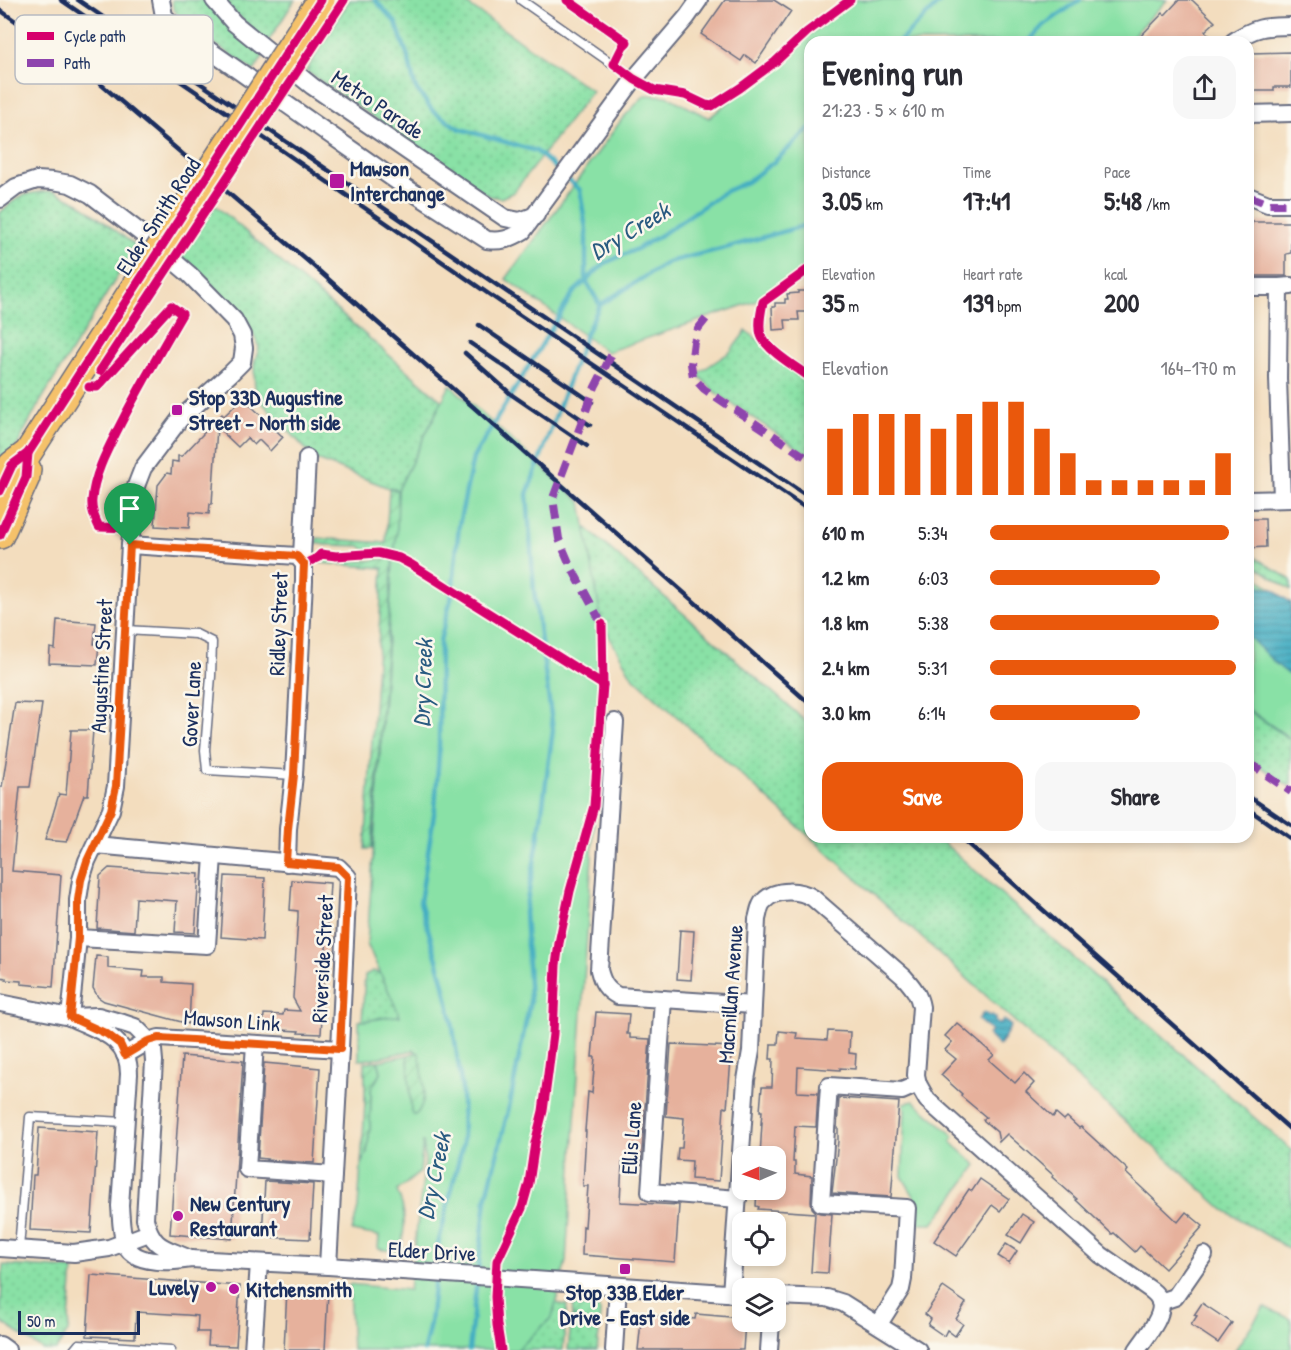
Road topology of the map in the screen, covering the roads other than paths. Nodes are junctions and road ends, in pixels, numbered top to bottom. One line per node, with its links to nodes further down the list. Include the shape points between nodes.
1 (161, 0): 7 (street)
2 (214, 0): 18 (street, Metro Parade, via 234,23 312,86 505,218 520,221)
3 (321, 0): 21 (main road, Elder Smith Road, bridge)
4 (521, 0): 12 (lane)
5 (685, 0): 10 (street)
6 (699, 0): 10 (street)
7 (164, 15)
8 (1291, 26): 9 (street, via 1263,27)
9 (1243, 36)
10 (661, 47): 12 (street)
11 (213, 53): 18 (street, via 487,240 510,239)
12 (634, 79): 18 (street)
13 (1291, 113): 14 (street)
14 (1254, 114)
15 (1254, 198): 17 (street, via 1268,204)
16 (0, 199): 27 (street, Augustine Street, via 16,187 37,180 70,184 90,194 189,274 234,320 242,335 242,362 180,419 143,468 136,486)
17 (1291, 204)
18 (536, 215)
19 (1254, 287): 20 (street)
20 (1285, 287): 24 (street, via 1278,378)
21 (28, 453): 23 (main road, Elder Smith Road, via 12,465); 26 (main road, Elder Smith Road, via 26,477)
22 (307, 458): 28 (street)
23 (0, 491)
24 (1287, 499): 25 (street)
25 (1254, 500)
26 (0, 535)
27 (130, 545): 28 (street, Ridley Street, via 297,556); 29 (street, Augustine Street)
28 (304, 564): 31 (street, Ridley Street)
29 (125, 630): 31 (lane, Gover Lane, via 196,634 212,642 207,770); 32 (street, Augustine Street, via 116,786 111,810)
30 (615, 722): 36 (street, via 599,970 613,994)
31 (294, 775): 34 (street, Ridley Street)
32 (95, 845): 33 (street, Riverside Street); 35 (street, Augustine Street, via 81,880)
33 (213, 856): 34 (street, Riverside Street); 35 (street, via 207,945)
34 (286, 862): 42 (street, Riverside Street, via 338,867 348,877)
35 (78, 938): 39 (street, Augustine Street)
36 (663, 999): 38 (street); 48 (street, Ellis Lane, via 650,1192)
37 (0, 1003): 39 (street)
38 (753, 1005): 44 (street, Macmillan Avenue, via 760,908 774,894 807,894 904,977 920,998); 46 (street, Macmillan Avenue)
39 (70, 1017): 40 (street, via 98,1016 123,1023); 43 (street, via 107,1034 120,1044)
40 (148, 1041): 41 (street, Mawson Link, via 159,1038); 43 (street, Mawson Link); 50 (street, via 154,1060 145,1219)
41 (255, 1044): 42 (street, Mawson Link); 47 (street, via 247,1169)
42 (340, 1049): 47 (street, Riverside Street)
43 (125, 1055): 45 (street, via 129,1069)
44 (918, 1084): 62 (street, via 927,1100 1101,1255 1157,1295); 63 (street, via 902,1091 830,1086 821,1203 907,1208 901,1289)
45 (126, 1122): 51 (street, via 120,1206); 53 (lane, via 30,1117)
46 (742, 1146)
47 (333, 1175): 57 (street, Riverside Street)
48 (732, 1199)
49 (738, 1200): 58 (street, Macmillan Avenue)
50 (149, 1233): 51 (street); 55 (street, Elder Drive, via 160,1246)
51 (125, 1242): 53 (street, via 74,1253); 55 (street, Elder Drive, via 142,1258 171,1262)
52 (0, 1248): 53 (street)
53 (19, 1248)
54 (1204, 1255): 62 (street, via 1175,1298)
55 (191, 1259): 56 (street, Elder Drive)
56 (259, 1263): 57 (street, Elder Drive); 69 (street)
57 (328, 1266): 59 (street, Elder Drive)
58 (737, 1278)
59 (618, 1287): 60 (street, Elder Drive); 70 (street)
60 (732, 1294)
61 (786, 1296): 63 (street, via 827,1298)
62 (1160, 1302): 73 (street, via 1159,1316)
63 (879, 1324): 72 (street)
64 (770, 1332): 71 (street)
65 (0, 1345): 66 (street)
66 (7, 1350)
67 (74, 1350): 68 (lane, via 79,1344)
68 (171, 1350)
69 (253, 1350)
70 (614, 1350)
71 (769, 1350)
72 (918, 1350)
73 (1137, 1350)

